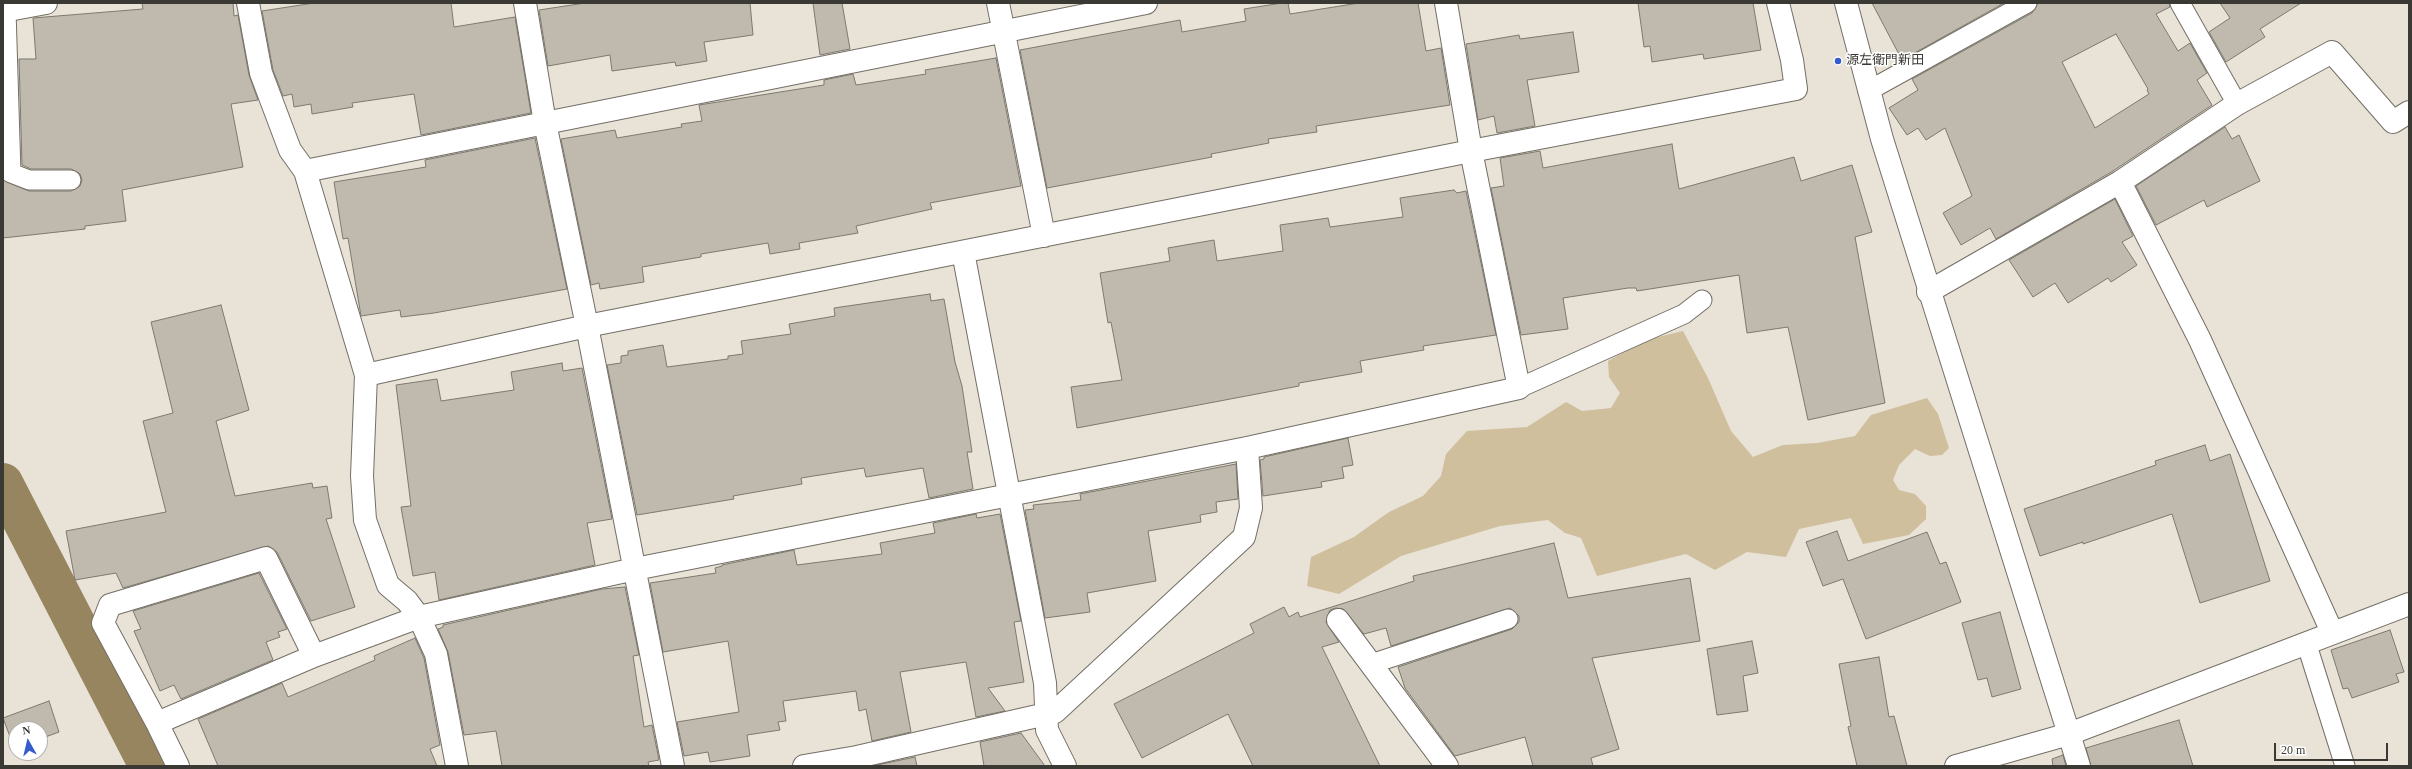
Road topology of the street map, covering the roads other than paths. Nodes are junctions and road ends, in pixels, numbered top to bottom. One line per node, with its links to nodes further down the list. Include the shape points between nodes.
1 (46, 3): 11 (street)
2 (248, 3): 18 (street, via 261,73 290,150)
3 (525, 3): 16 (street)
4 (998, 3): 12 (street)
5 (1146, 3): 12 (street)
6 (1446, 3): 17 (street)
7 (1778, 3): 17 (street, via 1792,60 1796,89)
8 (1846, 3): 13 (street)
9 (2027, 3): 13 (lane)
10 (2180, 3): 14 (lane)
11 (5, 10): 19 (lane, via 11,173 29,180)
12 (1004, 33): 16 (street); 21 (street)
13 (1868, 92): 23 (street)
14 (2237, 104): 15 (street, via 2332,52 2393,122); 20 (street)
15 (2409, 112)
16 (545, 123): 18 (street); 25 (street)
17 (1471, 151): 21 (street); 27 (street)
18 (305, 171): 26 (street)
19 (71, 180)
20 (2120, 182): 23 (street); 35 (street, via 2200,340)
21 (1044, 236): 22 (street)
22 (963, 252): 25 (street); 29 (street)
23 (1928, 292): 41 (street)
24 (1702, 300): 27 (lane, via 1684,314)
25 (587, 326): 26 (street); 30 (street)
26 (366, 375): 32 (street, via 362,476 365,520 388,585 407,601)
27 (1518, 388): 28 (street)
28 (1247, 448): 29 (street); 39 (street, via 1252,508 1244,537 1055,712)
29 (1009, 494): 30 (street); 39 (street, via 1045,683)
30 (635, 569): 32 (street); 45 (street)
31 (2409, 604): 35 (street)
32 (419, 617): 37 (street); 44 (street, via 436,654)
33 (1508, 619): 38 (lane)
34 (1338, 620): 38 (street)
35 (2332, 632): 36 (street)
36 (2306, 642): 41 (street); 51 (lane)
37 (314, 656): 40 (street); 40 (street, via 266,558 110,605 103,623)
38 (1371, 664): 48 (street)
39 (1046, 714): 42 (street); 47 (street, via 1047,730)
40 (157, 723): 43 (street)
41 (2069, 734): 49 (street); 50 (street)
42 (858, 762): 46 (street)
43 (178, 766)
44 (457, 766)
45 (673, 766)
46 (804, 766)
47 (1065, 766)
48 (1447, 766)
49 (1956, 766)
50 (2079, 766)
51 (2345, 766)

